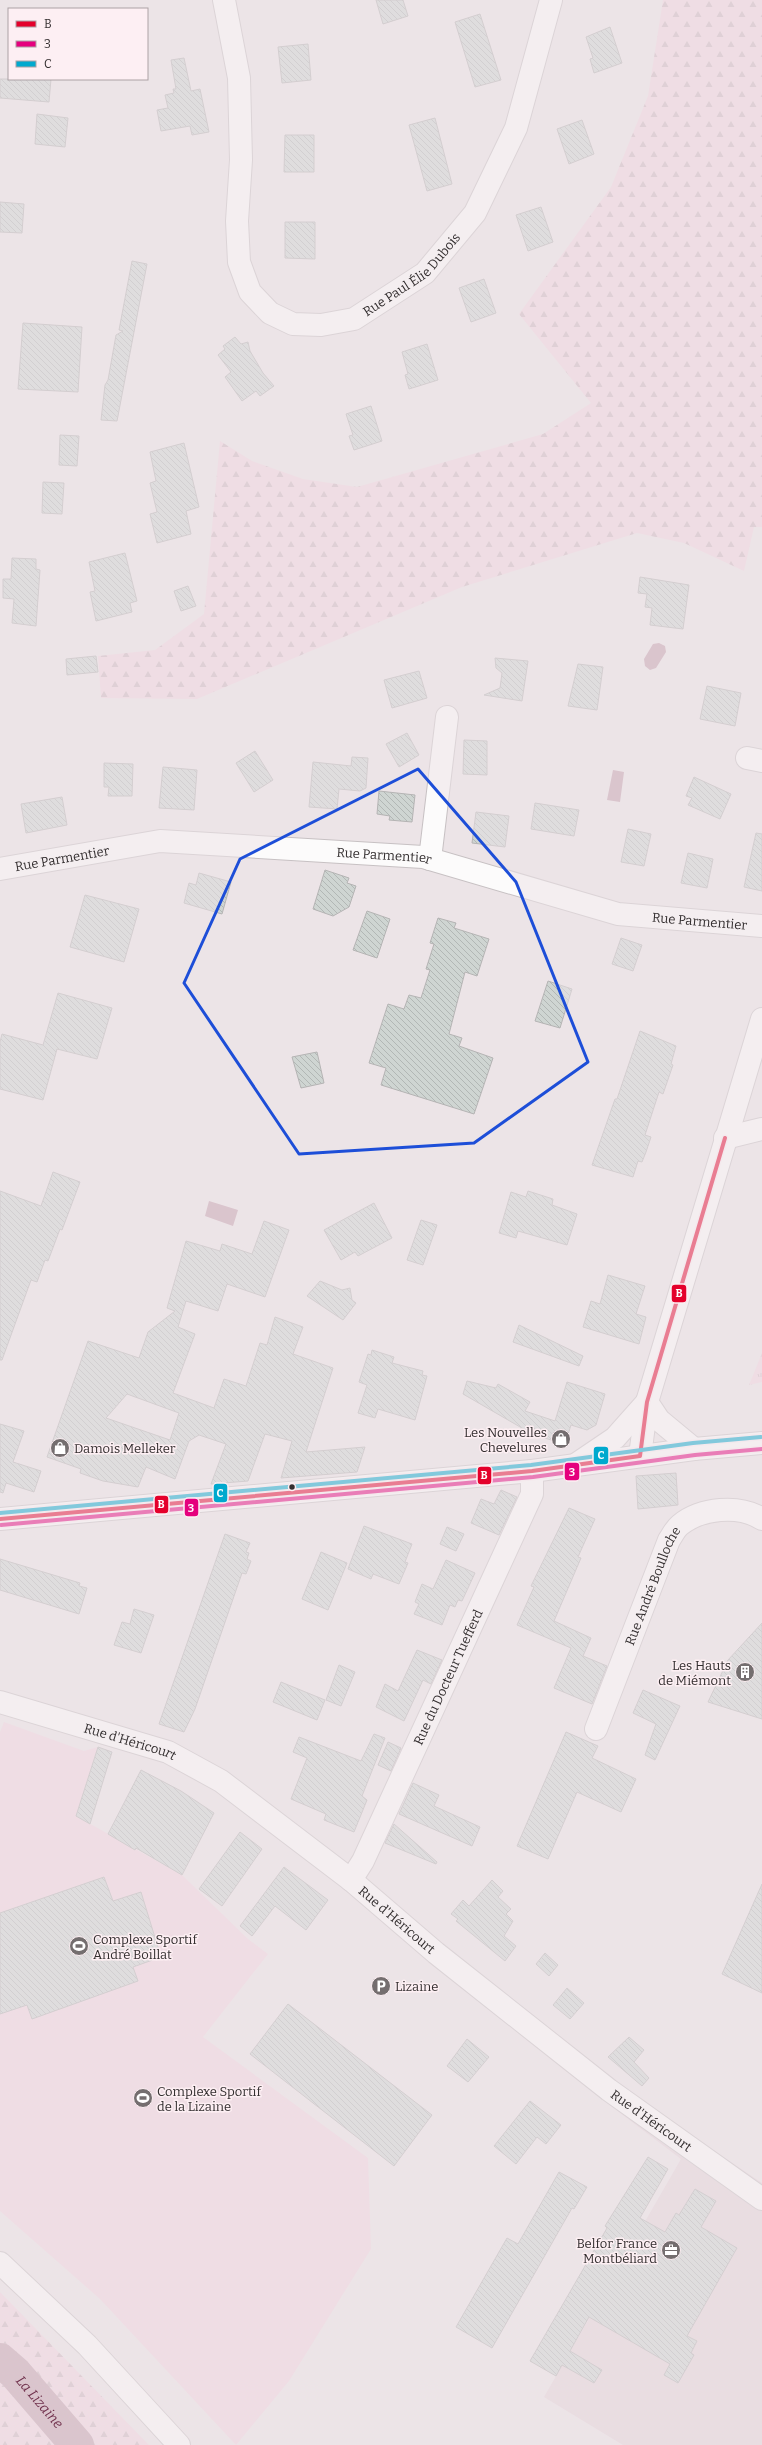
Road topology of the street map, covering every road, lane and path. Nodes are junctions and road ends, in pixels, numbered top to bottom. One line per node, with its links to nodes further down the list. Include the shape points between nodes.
1 (224, 0): 2 (street, Rue Paul Élie Dubois, via 239,78 239,262 250,292 270,312 293,324 321,325 354,319 425,273 475,213 516,128)
2 (546, 1)
3 (447, 717): 4 (street)
4 (430, 859): 5 (street, Rue Parmentier, via 160,841); 6 (street, Rue Parmentier, via 618,914)
5 (0, 870)
6 (762, 926)
7 (762, 1019): 9 (street)
8 (762, 1129): 9 (street)
9 (725, 1138): 10 (street)
10 (647, 1402): 12 (street, via 659,1420); 13 (street); 14 (street, via 615,1438)
11 (762, 1443): 12 (street)
12 (694, 1449): 13 (street)
13 (640, 1456): 14 (street)
14 (572, 1466): 15 (street)
15 (532, 1471): 16 (street); 20 (street, Rue du Docteur Tuefferd, via 532,1494 367,1854)
16 (0, 1519)
17 (762, 1519): 19 (street, Rue André Boulloche, via 753,1513 733,1509 701,1513 679,1526 669,1540)
18 (0, 1702): 20 (street, Rue d'Héricourt, via 168,1752 221,1781)
19 (596, 1729)
20 (351, 1880): 21 (street, Rue d'Héricourt, via 446,1962 598,2081)
21 (762, 2199)
22 (0, 2263): 23 (street, via 87,2345)
23 (179, 2445)

